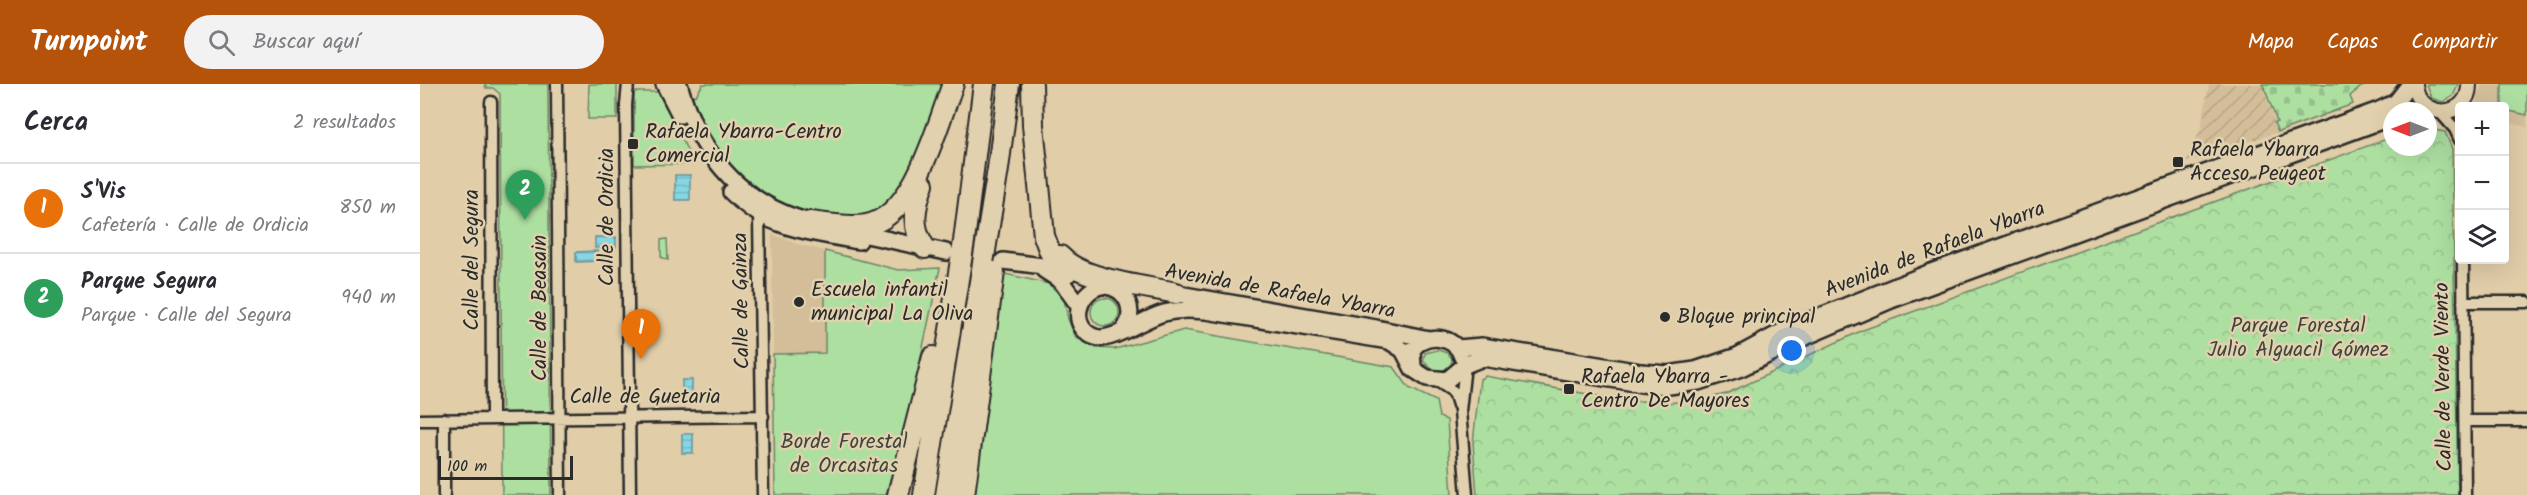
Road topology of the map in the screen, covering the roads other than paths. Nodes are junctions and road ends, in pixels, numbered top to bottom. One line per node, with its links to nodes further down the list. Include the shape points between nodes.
1 (557, 84): 43 (street, Calle de Beasain)
2 (628, 84): 44 (street, Calle de Ordicia)
3 (664, 84): 20 (main road, via 704,161 735,196)
4 (679, 84): 21 (main road, via 699,133 722,170 767,207)
5 (954, 84): 21 (highway, via 914,184 896,208 885,218 867,225); 23 (highway, via 915,207 915,224)
6 (984, 84): 22 (highway)
7 (1009, 84): 18 (highway)
8 (1032, 84): 19 (highway)
9 (2410, 84): 37 (main road, Avenida de Rafaela Ybarra, via 2396,102 2379,110 1931,272 1784,331 1737,356 1695,370 1641,372 1482,346)
10 (2414, 84): 13 (street)
11 (2468, 92): 14 (street, via 2455,108)
12 (491, 102): 45 (street, Calle del Segura)
13 (2421, 102)
14 (2437, 110)
15 (2437, 115): 17 (street)
16 (2383, 120): 39 (main road, Avenida de Rafaela Ybarra, via 1891,300 1741,368 1698,382 1641,384 1483,358)
17 (2455, 129)
18 (998, 169): 56 (highway); 57 (highway, via 1000,221)
19 (1040, 204): 28 (highway, via 1047,245); 31 (highway, via 1058,253 1071,266 1085,273)
20 (759, 215): 23 (main road, via 810,232); 42 (street, Calle de Gainza)
21 (810, 222): 23 (main road)
22 (964, 241): 54 (highway); 55 (highway)
23 (925, 248): 24 (main road)
24 (946, 252)
25 (1003, 261): 27 (main road, Avenida de Rafaela Ybarra)
26 (2463, 264): 32 (street, Calle de Verde Viento)
27 (1032, 265): 28 (main road, Avenida de Rafaela Ybarra); 34 (main road, Avenida de Rafaela Ybarra, via 1061,281)
28 (1067, 272): 29 (main road, Avenida de Rafaela Ybarra)
29 (1101, 286): 30 (main road, Avenida de Rafaela Ybarra); 34 (main road, via 1087,292)
30 (1122, 293): 31 (main road, Avenida de Rafaela Ybarra); 35 (main road, via 1131,313)
31 (1176, 293): 36 (main road, Avenida de Rafaela Ybarra)
32 (2463, 302): 33 (street); 48 (street, Calle de Verde Viento)
33 (2527, 302)
34 (1079, 306): 35 (main road, Avenida de Rafaela Ybarra, via 1079,321 1089,334 1103,339)
35 (1124, 330): 38 (main road, Avenida de Rafaela Ybarra, via 1166,312 1206,311 1389,341 1403,350)
36 (1429, 339): 37 (main road, Avenida de Rafaela Ybarra, via 1445,339); 38 (main road, Avenida de Rafaela Ybarra, via 1419,342 1412,351)
37 (1458, 348): 39 (main road)
38 (1413, 369): 40 (main road, Avenida de Rafaela Ybarra)
39 (1461, 370): 40 (main road, Avenida de Rafaela Ybarra, via 1448,380); 41 (street)
40 (1434, 380): 41 (street, via 1454,392)
41 (1460, 411): 58 (street)
42 (763, 416): 44 (street, Calle de Guetaria); 53 (street, Calle de Gainza)
43 (560, 417): 44 (street, Calle de Guetaria); 45 (street, Calle de Guetaria); 51 (street, Calle de Beasain)
44 (629, 417): 52 (street, Calle de Ordicia)
45 (492, 418): 46 (street, Calle de Guetaria)
46 (444, 419): 47 (street, Calle de Guetaria); 50 (street)
47 (420, 420)
48 (2465, 421): 49 (street); 59 (street, Calle de Verde Viento)
49 (2527, 421)
50 (444, 495)
51 (560, 495)
52 (630, 495)
53 (763, 495)
54 (898, 495)
55 (924, 495)
56 (946, 495)
57 (963, 495)
58 (1467, 495)
59 (2465, 495)

